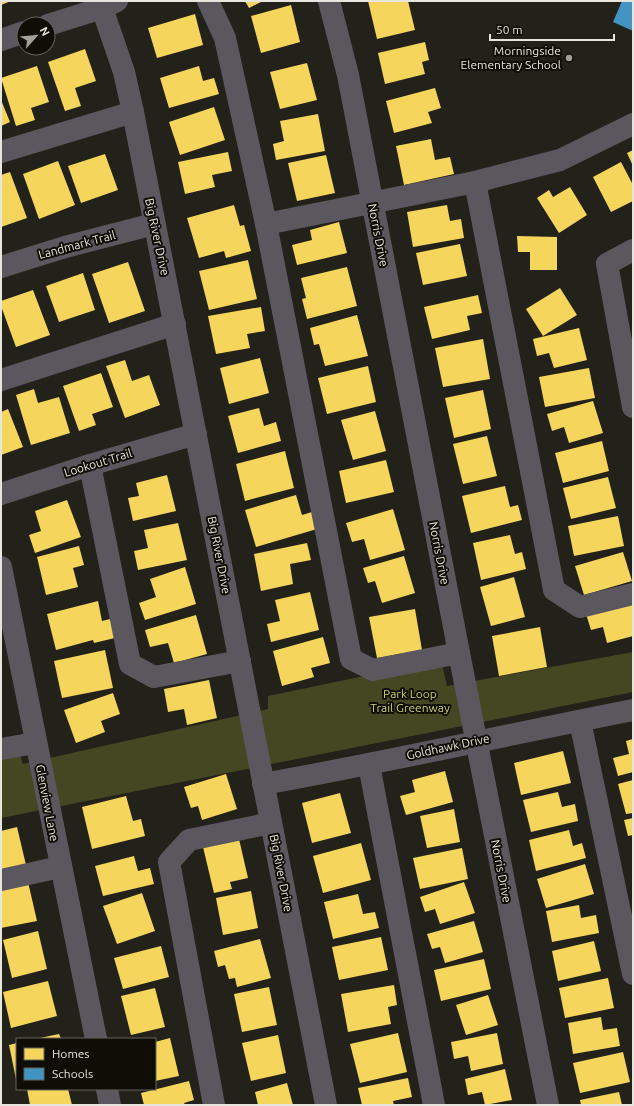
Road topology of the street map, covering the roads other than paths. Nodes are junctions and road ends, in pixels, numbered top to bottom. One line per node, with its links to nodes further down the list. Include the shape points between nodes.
1 (208, 1): 13 (street, via 225,38)
2 (329, 1): 11 (street, Norris Drive, via 348,75)
3 (110, 4): 4 (street); 7 (street, Big River Drive)
4 (56, 22)
5 (16, 35): 6 (street)
6 (1, 40)
7 (133, 112): 9 (street); 12 (street, Big River Drive)
8 (633, 124): 10 (street, via 560,160)
9 (1, 152)
10 (476, 182): 11 (street); 23 (street, via 554,590 580,606)
11 (372, 201): 13 (street); 24 (street, Norris Drive)
12 (154, 224): 15 (street, Landmark Trail); 16 (street, Big River Drive)
13 (266, 224): 24 (street, via 351,659 373,670)
14 (633, 250): 18 (street, via 607,264)
15 (1, 267)
16 (175, 324): 17 (street); 19 (street, Big River Drive)
17 (1, 380)
18 (633, 407)
19 (196, 434): 20 (street, Lookout Trail); 25 (street, Big River Drive)
20 (90, 465): 21 (street, Lookout Trail); 25 (street, via 130,664 154,677)
21 (1, 494)
22 (1, 567): 29 (street, Glenview Lane)
23 (633, 594)
24 (459, 653): 28 (street, Norris Drive)
25 (240, 661): 32 (street, Big River Drive)
26 (633, 710): 27 (street, Goldhawk Drive)
27 (580, 720): 28 (street, Goldhawk Drive); 36 (street)
28 (476, 741): 31 (street, Goldhawk Drive); 43 (street, Norris Drive)
29 (35, 743): 30 (street); 34 (street, Glenview Lane)
30 (1, 749)
31 (369, 765): 32 (street, Goldhawk Drive); 42 (street)
32 (263, 784): 33 (street, Big River Drive)
33 (271, 823): 40 (street, via 188,840 169,862); 41 (street, Big River Drive)
34 (60, 867): 35 (street); 37 (street, Glenview Lane)
35 (1, 880)
36 (633, 974)
37 (96, 1038)
38 (107, 1090): 39 (street)
39 (110, 1105)
40 (214, 1105)
41 (326, 1105)
42 (434, 1105)
43 (548, 1105)

